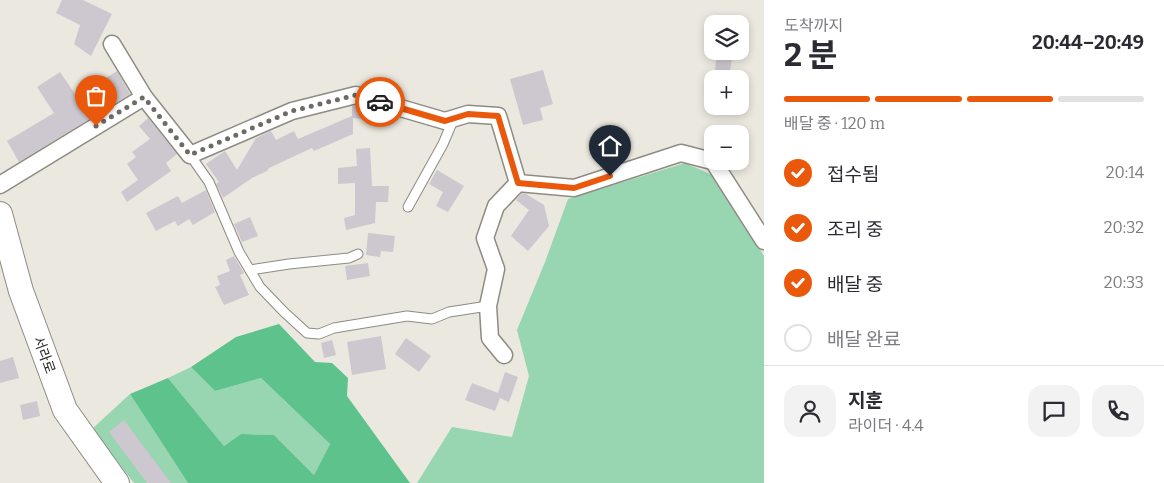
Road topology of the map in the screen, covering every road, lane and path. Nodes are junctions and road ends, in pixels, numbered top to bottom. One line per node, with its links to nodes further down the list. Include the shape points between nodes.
1 (112, 44): 2 (street)
2 (144, 97): 4 (street); 8 (street)
3 (455, 118): 4 (street, via 445,121 356,95 292,111); 7 (street, via 468,114 498,116); 9 (lane)
4 (190, 155): 13 (lane, via 209,182)
5 (704, 159): 7 (street, via 681,153 574,188)
6 (719, 170): 11 (street)
7 (518, 183): 14 (street, via 496,206 485,238 496,269)
8 (0, 185)
9 (408, 207)
10 (0, 214): 16 (street, 서라로, via 20,291 65,410)
11 (764, 241)
12 (358, 254): 13 (lane, via 349,258)
13 (250, 270): 14 (lane, via 260,287 307,333 319,334 334,328 407,316 432,319 449,312)
14 (488, 306): 15 (street, via 490,338)
15 (504, 355)
16 (117, 483)

